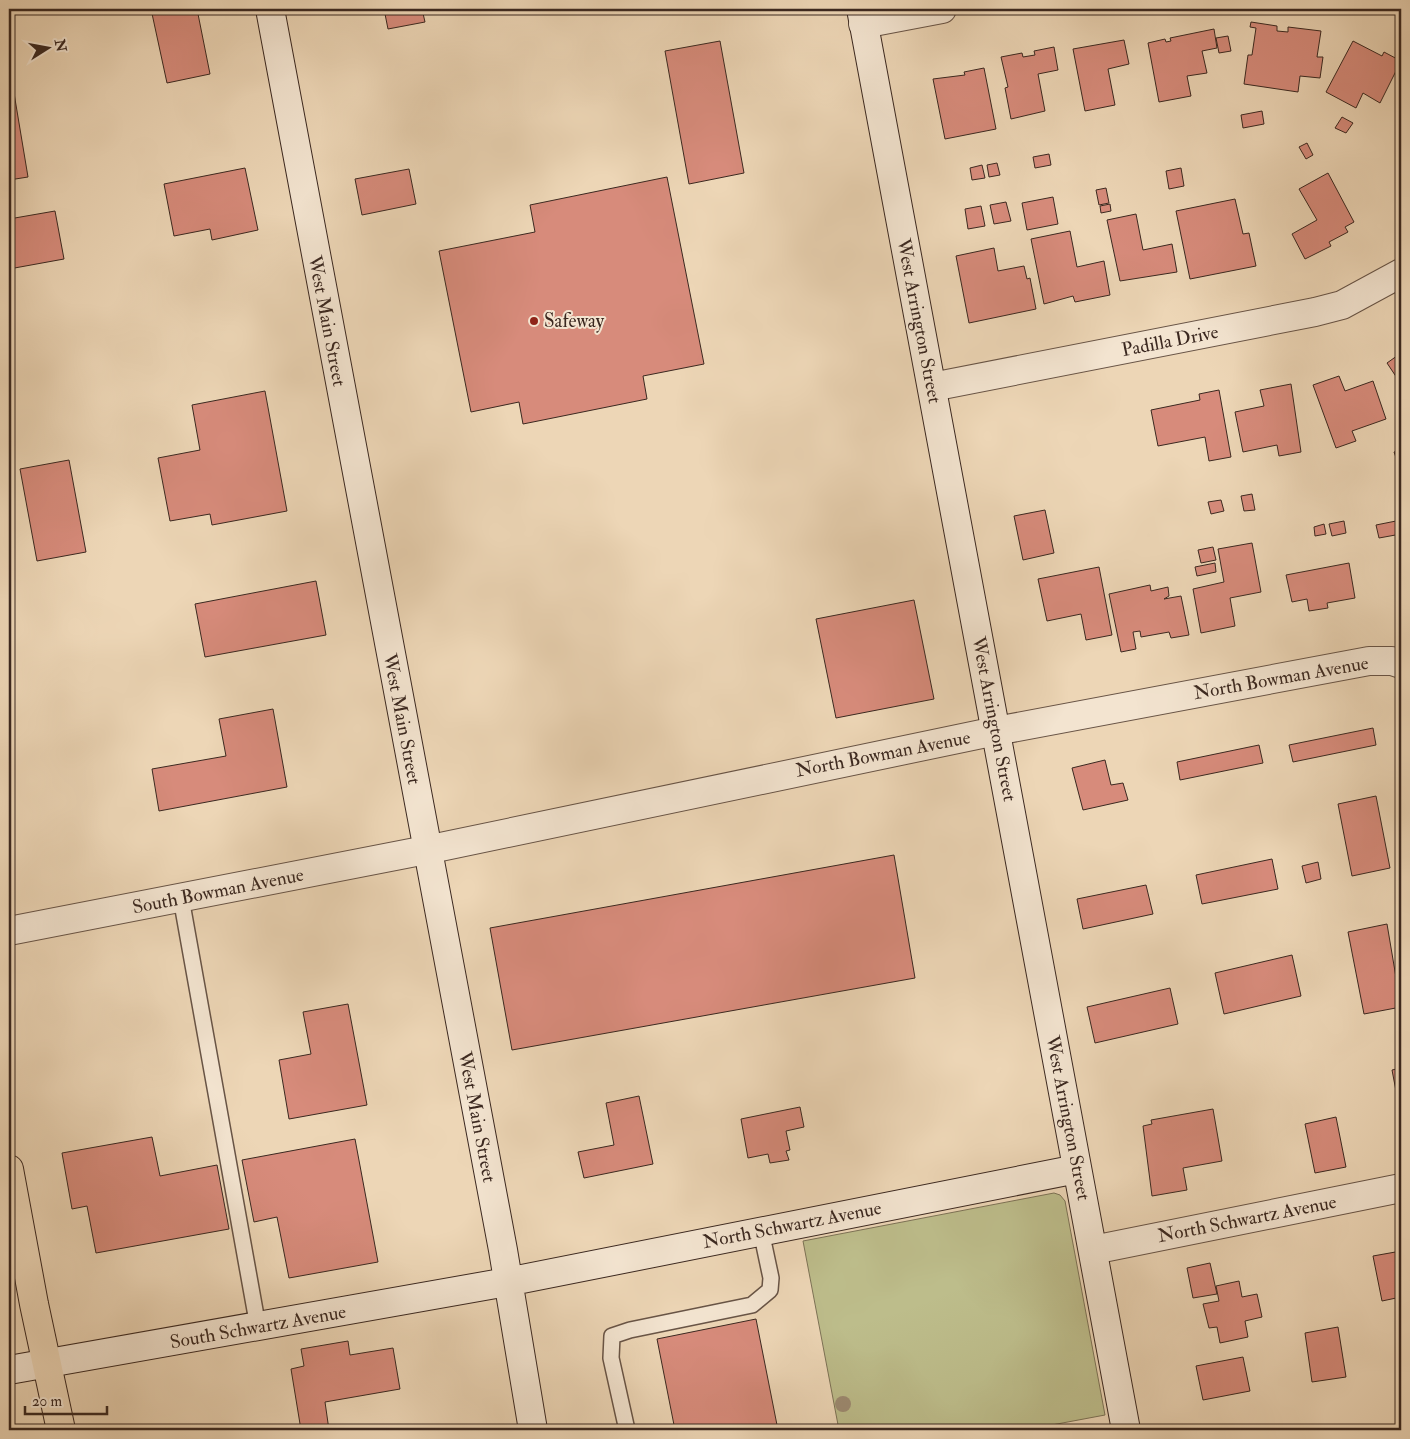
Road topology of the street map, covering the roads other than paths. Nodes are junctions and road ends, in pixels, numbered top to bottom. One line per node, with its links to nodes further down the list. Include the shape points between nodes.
1 (270, 9): 8 (street, West Main Street)
2 (942, 9): 3 (street)
3 (862, 16): 5 (street, West Arrington Street)
4 (1401, 273): 5 (street, Padilla Drive, via 1342,305 1315,312)
5 (932, 387): 7 (street, West Arrington Street)
6 (1401, 664): 7 (street, North Bowman Avenue, via 1369,661)
7 (996, 731): 8 (street, North Bowman Avenue); 12 (street, West Arrington Street)
8 (426, 850): 9 (street, South Bowman Avenue); 16 (street, West Main Street, via 503,1250)
9 (181, 898): 10 (street, South Bowman Avenue); 17 (lane)
10 (9, 931)
11 (9, 1169): 18 (main road)
12 (1077, 1169): 14 (street, North Schwartz Avenue); 15 (street, West Arrington Street)
13 (1401, 1188): 15 (street, North Schwartz Avenue)
14 (761, 1231): 16 (street, North Schwartz Avenue); 22 (lane, via 771,1278 770,1290 761,1299 752,1305 612,1336 611,1358)
15 (1093, 1250): 23 (street, West Arrington Street)
16 (506, 1282): 17 (street, South Schwartz Avenue); 21 (street, West Main Street)
17 (258, 1327): 18 (street, South Schwartz Avenue)
18 (47, 1365): 19 (street, South Schwartz Avenue); 20 (main road)
19 (9, 1370)
20 (61, 1430)
21 (533, 1430)
22 (627, 1430)
23 (1126, 1430)

